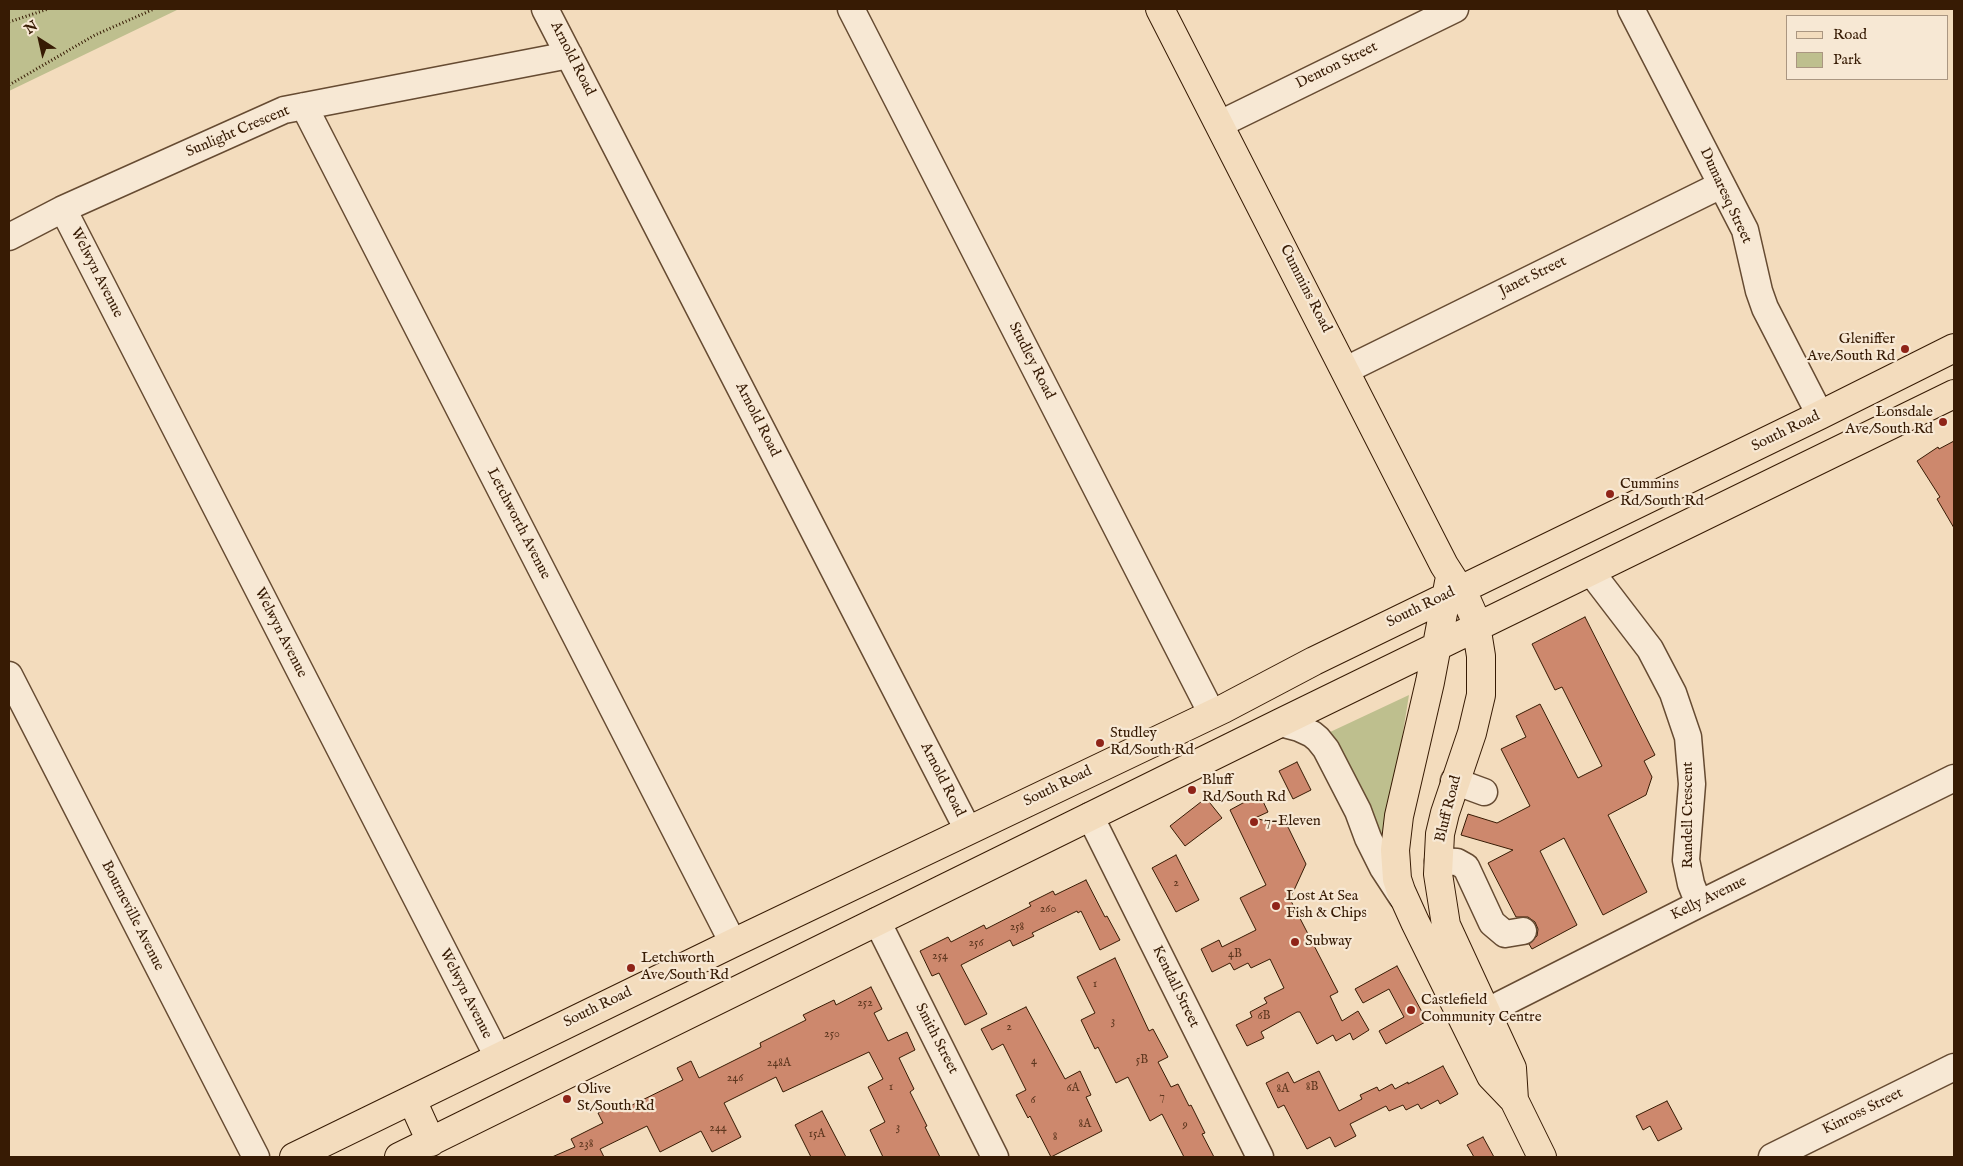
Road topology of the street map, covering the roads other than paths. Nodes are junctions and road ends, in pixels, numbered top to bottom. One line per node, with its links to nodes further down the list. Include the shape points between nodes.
1 (545, 9): 6 (street, Arnold Road)
2 (851, 9): 23 (street, Studley Road)
3 (1160, 9): 8 (main road, Cummins Road)
4 (1455, 9): 8 (street, Denton Street)
5 (1631, 9): 9 (street, Dumaresq Street)
6 (569, 55): 7 (street, Sunlight Crescent); 30 (street, Arnold Road)
7 (304, 106): 10 (street, Sunlight Crescent, via 276,114); 36 (street, Letchworth Avenue)
8 (1220, 124): 13 (main road, Cummins Road)
9 (1721, 185): 13 (street, Janet Street); 15 (street, Dumaresq Street, via 1747,236 1765,308)
10 (63, 209): 11 (street, Sunlight Crescent); 38 (street, Welwyn Avenue)
11 (9, 237)
12 (1954, 348): 15 (main road, South Road)
13 (1346, 370): 17 (main road, Cummins Road)
14 (1954, 394): 16 (main road)
15 (1820, 415): 17 (main road, South Road)
16 (1591, 572): 18 (main road); 32 (street, Randell Crescent, via 1650,649 1673,693 1688,737 1692,784 1686,860)
17 (1452, 585): 18 (main road, Bluff Road, via 1471,609); 19 (main road, Bluff Road); 20 (main road, South Road)
18 (1477, 627): 19 (main road); 27 (main road, Bluff Road, via 1481,696 1472,733)
19 (1437, 647): 22 (main road); 33 (main road, Bluff Road, via 1396,839 1397,879)
20 (1308, 664): 22 (main road); 23 (main road, South Road)
21 (9, 675): 42 (street, Bourneville Avenue)
22 (1326, 701): 24 (main road)
23 (1212, 714): 26 (main road, South Road)
24 (1280, 723): 29 (main road); 33 (street, Bluff Road, via 1312,734 1326,750 1383,868)
25 (1954, 778): 32 (street, Kelly Avenue)
26 (1073, 780): 29 (main road); 30 (main road, South Road)
27 (1454, 781): 28 (street); 31 (main road, Bluff Road, via 1440,834)
28 (1484, 792)
29 (1090, 816): 34 (main road); 46 (street, Kendall Street)
30 (968, 830): 36 (main road, South Road)
31 (1438, 861): 35 (street, via 1457,862 1466,867 1492,923 1504,934); 37 (main road, Bluff Road, via 1446,925)
32 (1699, 904): 37 (street, Kelly Avenue)
33 (1408, 906): 37 (main road, Bluff Road)
34 (877, 921): 41 (main road); 45 (street, Smith Street)
35 (1523, 931)
36 (732, 943): 38 (main road, South Road)
37 (1476, 1017): 47 (main road, Bluff Road, via 1512,1068 1514,1100)
38 (498, 1057): 40 (main road, South Road)
39 (1954, 1067): 48 (street, Kinross Street)
40 (412, 1100): 41 (main road); 43 (main road, South Road)
41 (434, 1149): 44 (main road)
42 (256, 1157)
43 (294, 1157)
44 (399, 1157)
45 (995, 1157)
46 (1260, 1157)
47 (1542, 1157)
48 (1772, 1157)

